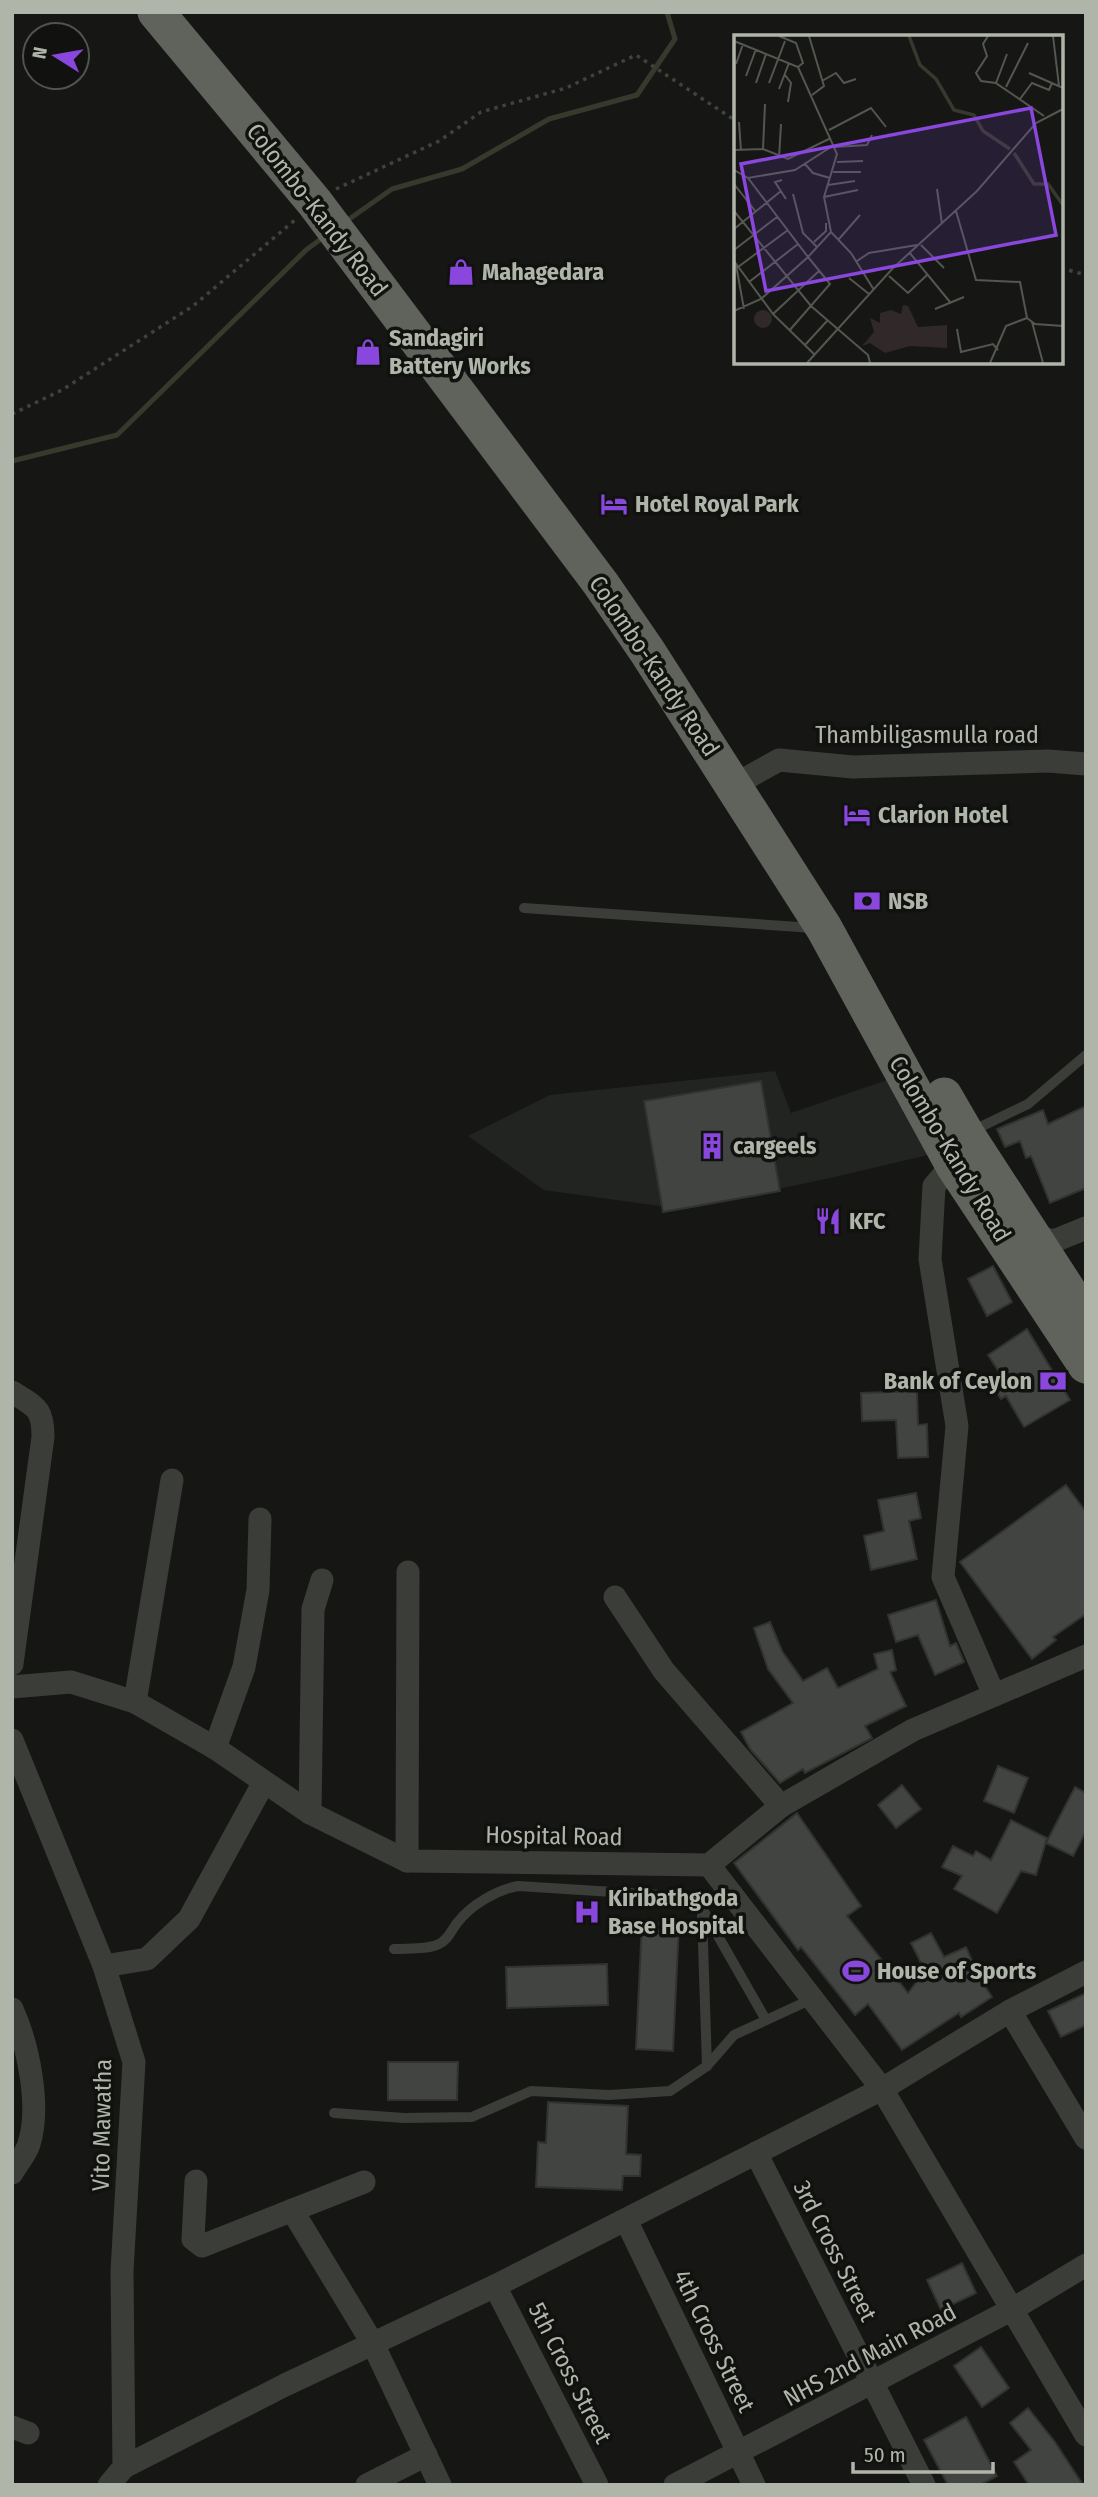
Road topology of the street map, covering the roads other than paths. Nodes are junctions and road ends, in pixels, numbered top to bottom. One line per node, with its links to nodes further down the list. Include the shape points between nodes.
1 (156, 12): 3 (highway, Colombo-Kandy Road)
2 (187, 12): 3 (highway, Colombo-Kandy Road)
3 (327, 200): 5 (highway, Colombo-Kandy Road)
4 (1086, 764): 5 (street, Thambiligasmulla road, via 853,766 788,759)
5 (744, 779): 7 (highway, Colombo-Kandy Road); 9 (highway, Colombo-Kandy Road, via 850,928)
6 (524, 908): 7 (lane)
7 (824, 928): 9 (highway, Colombo-Kandy Road)
8 (1086, 1055): 9 (lane, via 1028,1104)
9 (960, 1149): 11 (highway, Colombo-Kandy Road); 23 (street, via 934,1186 930,1259 957,1426 943,1577)
10 (1086, 1228): 11 (street, via 1054,1241)
11 (1018, 1239): 12 (highway, Colombo-Kandy Road); 13 (highway, Colombo-Kandy Road)
12 (1086, 1319)
13 (1086, 1365)
14 (12, 1392): 21 (street, via 43,1418 43,1437)
15 (172, 1480): 24 (street)
16 (260, 1519): 26 (street, via 258,1590 244,1667)
17 (408, 1572): 30 (street)
18 (322, 1580): 29 (street, via 313,1609)
19 (615, 1597): 28 (street, via 664,1671)
20 (1086, 1656): 23 (street)
21 (12, 1664)
22 (12, 1687): 24 (street, Hospital Road, via 71,1682)
23 (994, 1695): 28 (street, via 913,1730)
24 (135, 1702): 26 (street, Hospital Road)
25 (12, 1740): 34 (street, Vito Mawatha)
26 (215, 1748): 27 (street, Hospital Road)
27 (264, 1782): 29 (street, Hospital Road); 34 (street, via 189,1919 147,1959)
28 (781, 1806): 31 (street)
29 (310, 1813): 30 (street, Hospital Road)
30 (407, 1861): 31 (street, Hospital Road)
31 (709, 1865): 36 (street)
32 (702, 1908): 33 (lane, via 693,1897 681,1895 518,1886 503,1889 476,1906 438,1945); 39 (lane); 40 (lane)
33 (394, 1949)
34 (104, 1966): 58 (street, Vito Mawatha, via 134,2062 122,2271)
35 (1086, 1972): 38 (street)
36 (812, 1999): 39 (lane); 41 (street)
37 (12, 2009): 45 (street, via 22,2031 35,2100 29,2145)
38 (1010, 2011): 41 (street); 43 (street)
39 (765, 2020): 40 (lane, via 734,2035)
40 (706, 2066): 42 (lane, via 670,2091 609,2095 531,2091 472,2117)
41 (882, 2089): 44 (street); 52 (street)
42 (334, 2113)
43 (1086, 2138)
44 (756, 2153): 49 (street); 54 (street, 3rd Cross Street)
45 (12, 2173)
46 (196, 2181): 48 (street, via 193,2239 202,2246)
47 (364, 2182): 48 (street)
48 (292, 2210): 53 (street)
49 (626, 2220): 51 (street); 56 (street, 4th Cross Street)
50 (1086, 2265): 52 (street, NHS 2nd Main Road)
51 (495, 2286): 53 (street); 62 (street, 5th Cross Street)
52 (1013, 2309): 54 (street, NHS 2nd Main Road); 55 (street)
53 (373, 2344): 57 (street); 58 (street)
54 (873, 2383): 56 (street, NHS 2nd Main Road); 65 (street, 3rd Cross Street)
55 (1086, 2435)
56 (739, 2453): 63 (street, NHS 2nd Main Road); 64 (street, 4th Cross Street)
57 (426, 2455): 60 (street); 61 (street)
58 (124, 2467): 59 (street)
59 (109, 2485)
60 (368, 2485)
61 (440, 2485)
62 (597, 2485)
63 (675, 2485)
64 (754, 2485)
65 (924, 2485)

